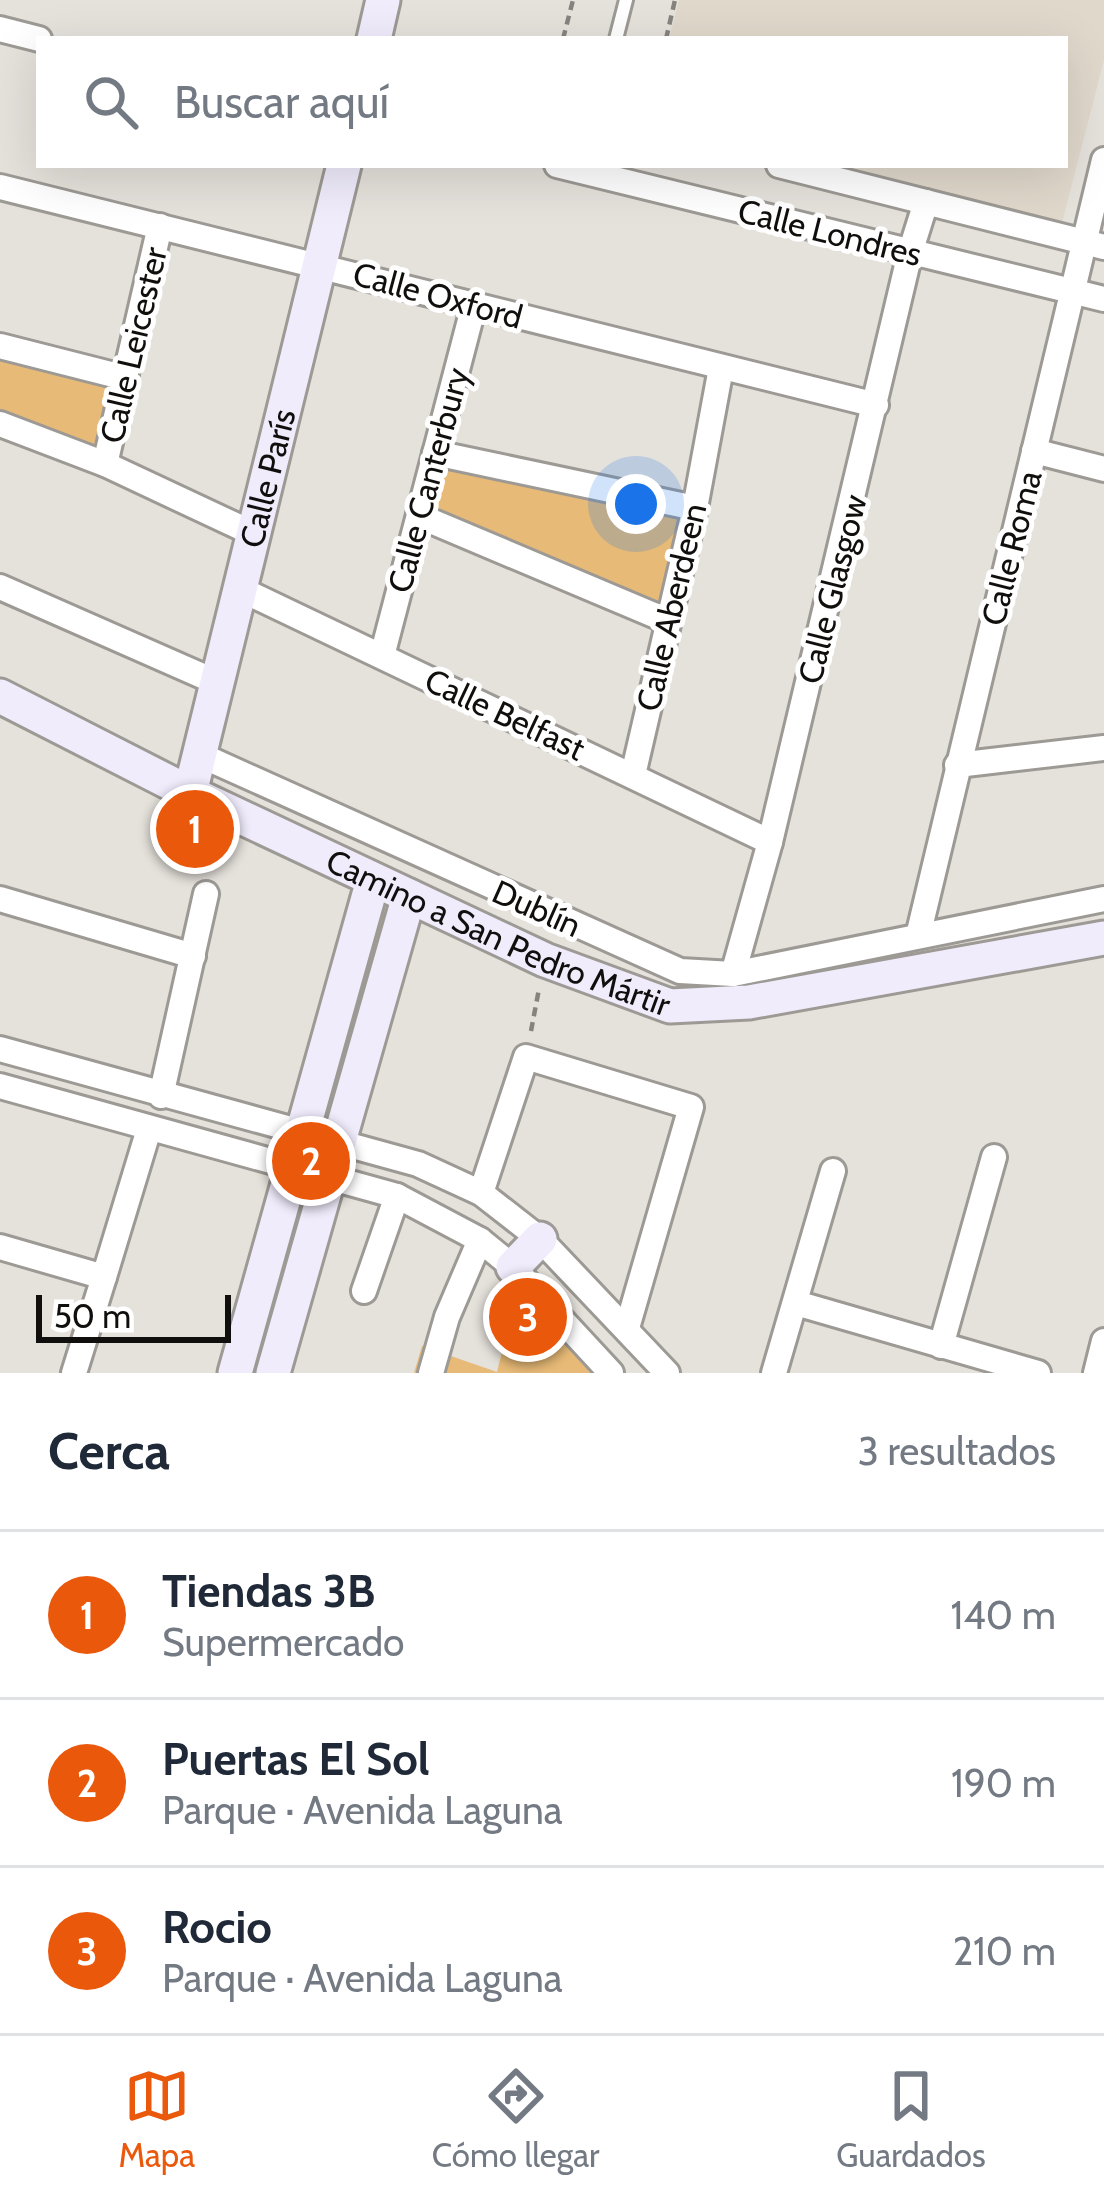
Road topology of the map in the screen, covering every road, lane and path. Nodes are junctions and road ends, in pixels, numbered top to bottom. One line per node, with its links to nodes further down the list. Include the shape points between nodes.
1 (383, 0): 6 (street)
2 (573, 0): 7 (path)
3 (626, 0): 8 (lane)
4 (675, 0): 9 (path)
5 (0, 29): 10 (street)
6 (375, 36)
7 (564, 36)
8 (617, 36)
9 (666, 36)
10 (36, 38)
11 (1104, 160): 18 (street, Calle Roma)
12 (343, 168): 20 (street, Calle París)
13 (791, 168): 16 (street, Calle Londres)
14 (588, 169): 19 (street, Calle Londres)
15 (0, 187): 17 (street, Calle Oxford)
16 (926, 202): 18 (street, Calle Londres); 19 (street, Calle Glasgow)
17 (160, 226): 20 (street, Calle Oxford); 26 (street, Calle Leicester)
18 (1094, 244): 21 (street, Calle Roma)
19 (910, 253): 21 (street, Calle Londres); 27 (street, Calle Glasgow)
20 (317, 264): 23 (street, Calle Oxford); 35 (street, Calle París)
21 (1072, 291): 22 (street, Calle Londres); 29 (street, Calle Roma)
22 (1104, 299)
23 (473, 305): 25 (street, Calle Oxford); 30 (street, Calle Canterbury)
24 (0, 346): 26 (street)
25 (721, 368): 27 (street, Calle Oxford); 33 (street, Calle Aberdeen)
26 (126, 378): 31 (street, Calle Leicester)
27 (876, 404): 47 (street, Calle Glasgow)
28 (0, 424): 31 (street)
29 (1034, 452): 32 (street); 44 (street, Calle Roma)
30 (435, 453): 33 (street); 34 (street, Calle Canterbury)
31 (105, 464): 35 (street)
32 (1104, 469)
33 (695, 508): 38 (street, Calle Aberdeen)
34 (419, 516): 38 (street); 39 (street, Calle Canterbury)
35 (253, 533): 37 (street, Calle París)
36 (0, 587): 40 (street)
37 (238, 588): 39 (street, Calle Belfast); 40 (street, Calle París)
38 (668, 621): 45 (street, Calle Aberdeen)
39 (382, 656): 45 (street, Calle Belfast)
40 (216, 682): 43 (street, Calle París)
41 (0, 696): 46 (street, Camino a San Pedro Mártir)
42 (1104, 748): 44 (street)
43 (198, 754): 46 (street, Calle París); 57 (street, Dublín, via 680,971)
44 (957, 764): 53 (street, Calle Roma)
45 (633, 775): 47 (street, Calle Belfast)
46 (190, 793): 48 (street, Camino a San Pedro Mártir)
47 (770, 842): 57 (street, Calle Glasgow)
48 (373, 880): 50 (street, Camino a San Pedro Mártir); 63 (street)
49 (206, 894): 55 (street)
50 (409, 896): 56 (street, Camino a San Pedro Mártir); 65 (street)
51 (0, 899): 55 (street)
52 (1104, 899): 53 (street, Dublín)
53 (919, 936): 57 (street, Dublín)
54 (1104, 938): 56 (street, Camino a San Pedro Mártir, via 749,1002 670,1006)
55 (193, 956): 61 (street)
56 (545, 960): 59 (path)
57 (733, 974)
58 (0, 1049): 61 (street)
59 (526, 1057): 67 (street); 76 (street, via 691,1107)
60 (0, 1086): 62 (street)
61 (161, 1096): 63 (street)
62 (149, 1129): 63 (street); 73 (street)
63 (298, 1149): 65 (street); 80 (street)
64 (994, 1156): 78 (street)
65 (334, 1159): 67 (street, via 418,1164); 68 (street); 81 (street)
66 (833, 1171): 75 (street)
67 (482, 1193): 69 (street)
68 (397, 1196): 70 (street); 74 (street)
69 (540, 1239): 72 (street); 76 (street)
70 (480, 1240): 72 (street); 82 (street)
71 (0, 1247): 73 (street)
72 (513, 1268): 83 (street)
73 (104, 1277): 79 (street)
74 (364, 1292)
75 (796, 1303): 78 (street); 85 (street)
76 (627, 1328): 84 (street)
77 (1104, 1341): 87 (street)
78 (941, 1346): 86 (street)
79 (74, 1373)
80 (235, 1373)
81 (273, 1373)
82 (431, 1373)
83 (611, 1373)
84 (667, 1373)
85 (774, 1373)
86 (1038, 1373)
87 (1096, 1373)

